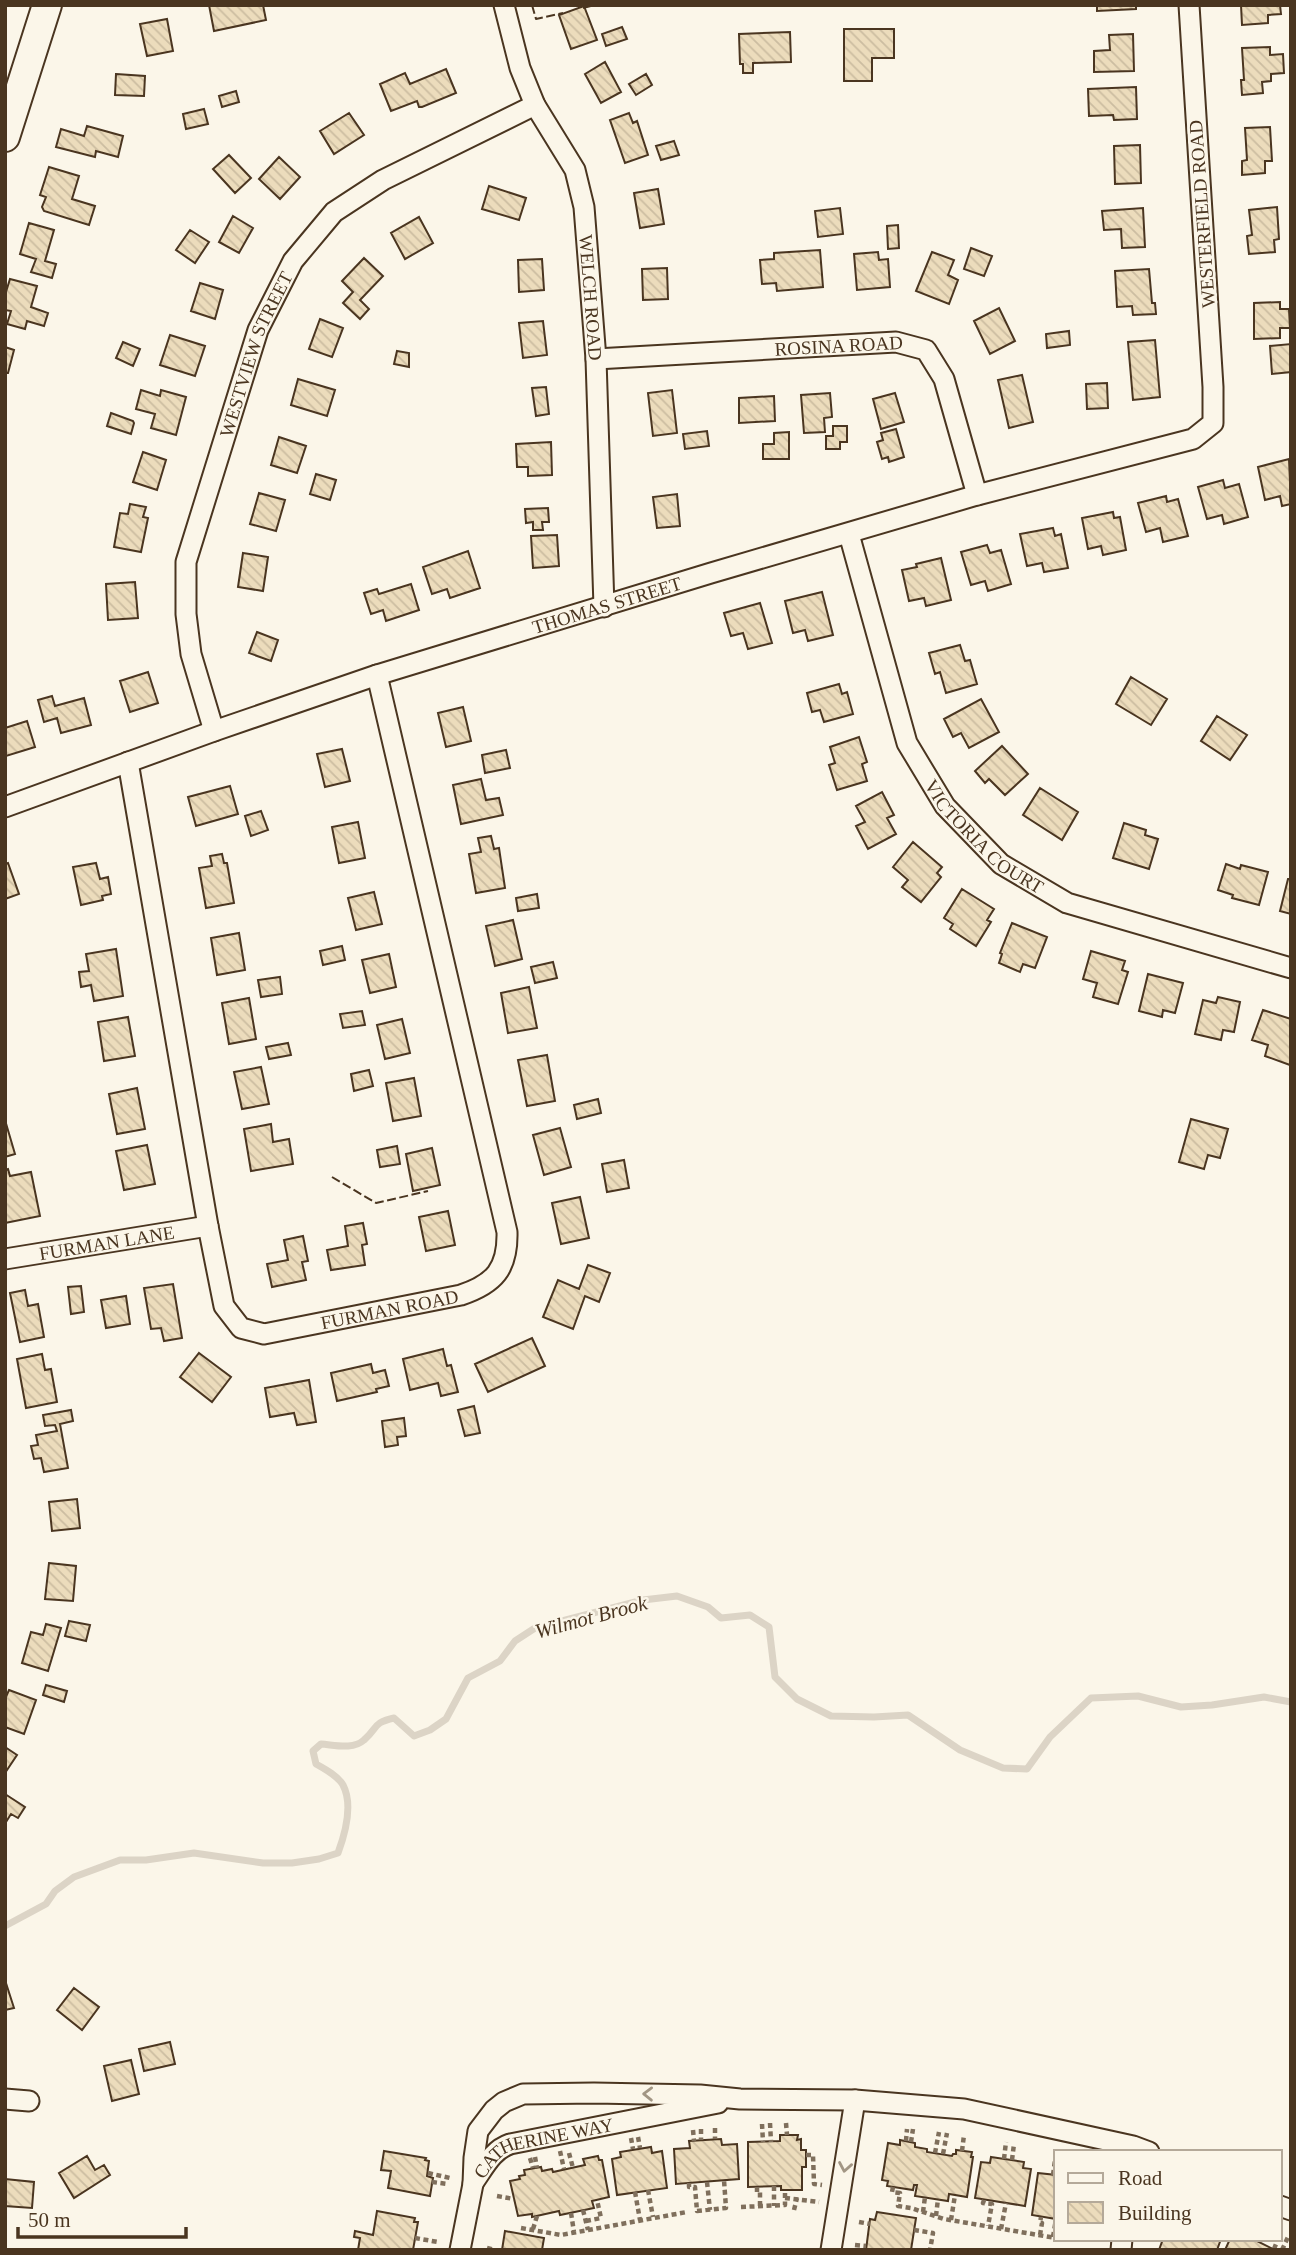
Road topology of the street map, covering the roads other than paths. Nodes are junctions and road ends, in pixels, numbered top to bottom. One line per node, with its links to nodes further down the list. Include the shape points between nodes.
1 (47, 5): 4 (main road)
2 (504, 5): 5 (street, WELCH ROAD, via 520,68)
3 (1189, 5): 8 (street, WESTERFIELD ROAD)
4 (19, 56): 6 (main road)
5 (536, 105): 7 (street, WELCH ROAD, via 575,170 584,207); 13 (street, WESTVIEW STREET, via 383,180 334,212 287,272 258,330 186,562 191,654)
6 (5, 137)
7 (596, 359): 9 (street, ROSINA ROAD, via 896,342 926,350 944,379); 11 (street, WELCH ROAD)
8 (1213, 423): 9 (street, THOMAS STREET, via 1193,439)
9 (977, 495): 10 (street, THOMAS STREET)
10 (849, 534): 11 (street, THOMAS STREET); 16 (street, VICTORIA COURT, via 907,743 945,806 1001,864 1067,902)
11 (604, 607): 12 (street, THOMAS STREET)
12 (377, 675): 13 (street, THOMAS STREET); 17 (street, FURMAN ROAD, via 508,1251 494,1279 479,1289 264,1334 241,1328 224,1306)
13 (214, 731): 14 (street, THOMAS STREET)
14 (128, 762): 15 (street, THOMAS STREET); 17 (street, FURMAN ROAD)
15 (5, 807)
16 (1291, 968)
17 (208, 1226): 18 (street, FURMAN LANE)
18 (5, 1259)
19 (5, 2099): 22 (street)
20 (740, 2099): 21 (street, CATHERINE WAY); 24 (street, CATHERINE WAY, via 500,2147); 24 (street, CATHERINE WAY, one-way to 24, via 523,2094 494,2110 478,2131)
21 (856, 2100): 23 (street, CATHERINE WAY, via 964,2109); 26 (street, one-way to 26)
22 (29, 2101)
23 (1138, 2150)
24 (473, 2184): 25 (street)
25 (460, 2250)
26 (831, 2250)

